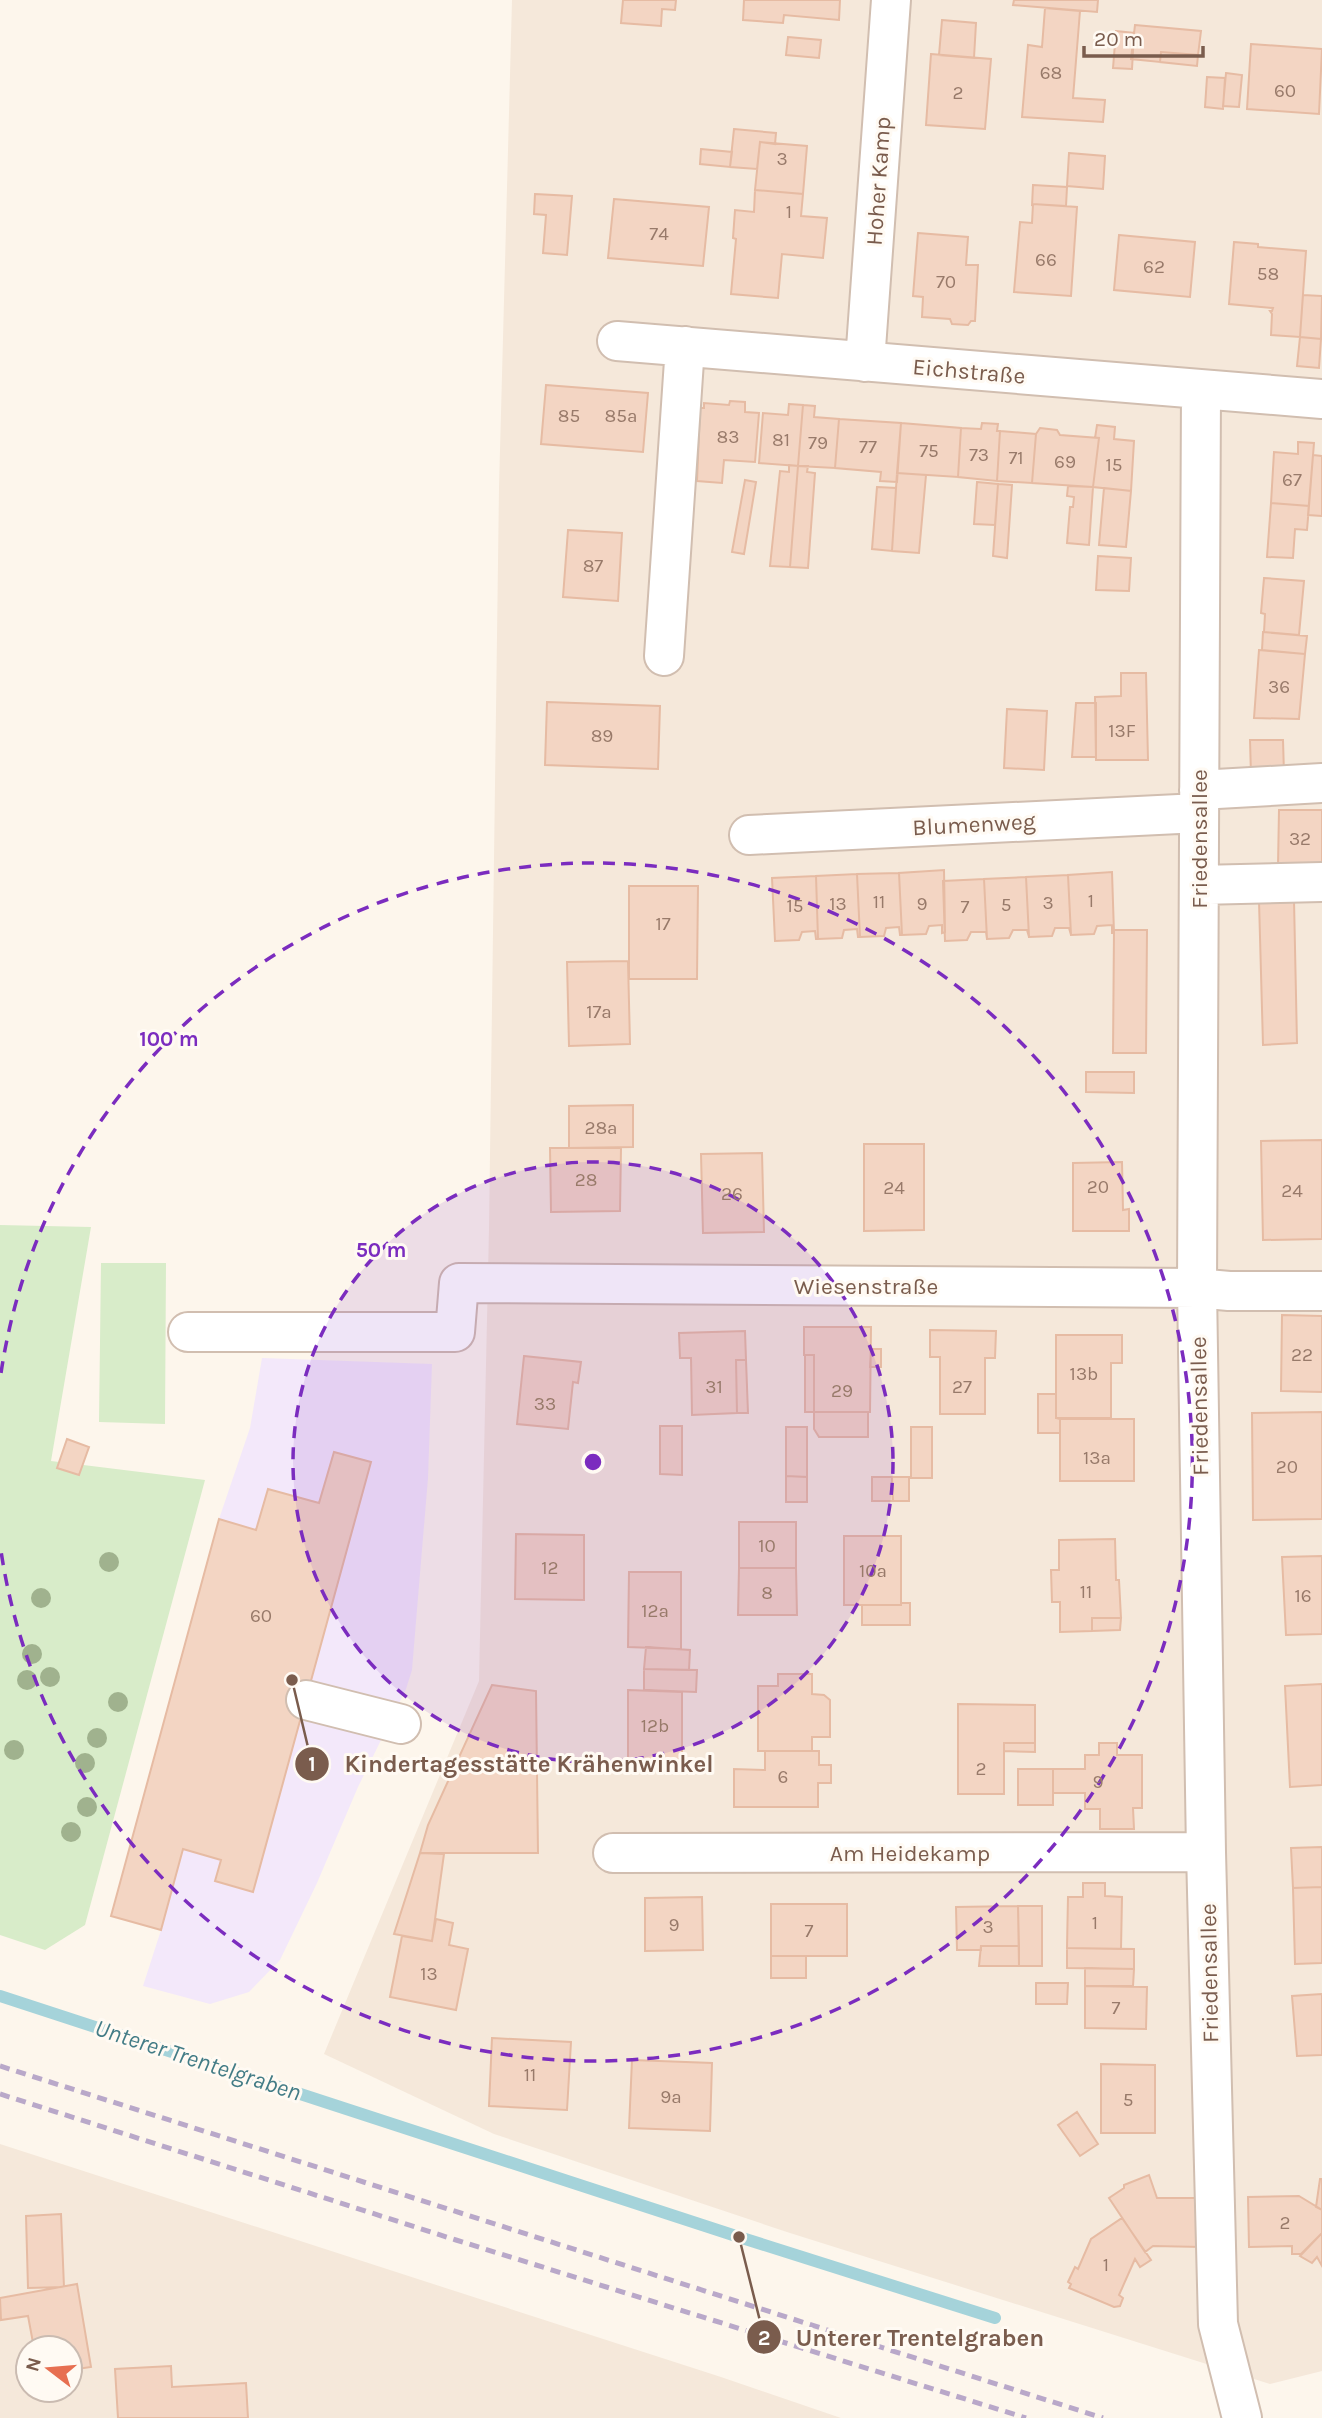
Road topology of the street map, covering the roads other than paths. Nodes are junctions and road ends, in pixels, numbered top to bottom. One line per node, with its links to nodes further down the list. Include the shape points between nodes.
1 (891, 0): 4 (street, Hoher Kamp)
2 (617, 341): 3 (street, Eichstraße)
3 (685, 346): 4 (street, Eichstraße); 7 (street)
4 (864, 362): 5 (street, Eichstraße)
5 (1201, 390): 6 (street, Eichstraße); 9 (street, Friedensallee)
6 (1322, 399)
7 (664, 656)
8 (1322, 783): 9 (street, Blumenweg)
9 (1199, 801): 10 (street, Blumenweg); 12 (street, Friedensallee)
10 (749, 835)
11 (1322, 882): 12 (street)
12 (1199, 885): 13 (street, Friedensallee)
13 (1197, 1288): 14 (street, Wiesenstraße); 15 (street, Wiesenstraße, via 459,1283 454,1332); 18 (street, Friedensallee)
14 (1322, 1291)
15 (188, 1332)
16 (306, 1700): 17 (street)
17 (401, 1724)
18 (1206, 1852): 19 (street, Am Heidekamp); 20 (street, Friedensallee, via 1218,2324)
19 (613, 1853)
20 (1241, 2418)

